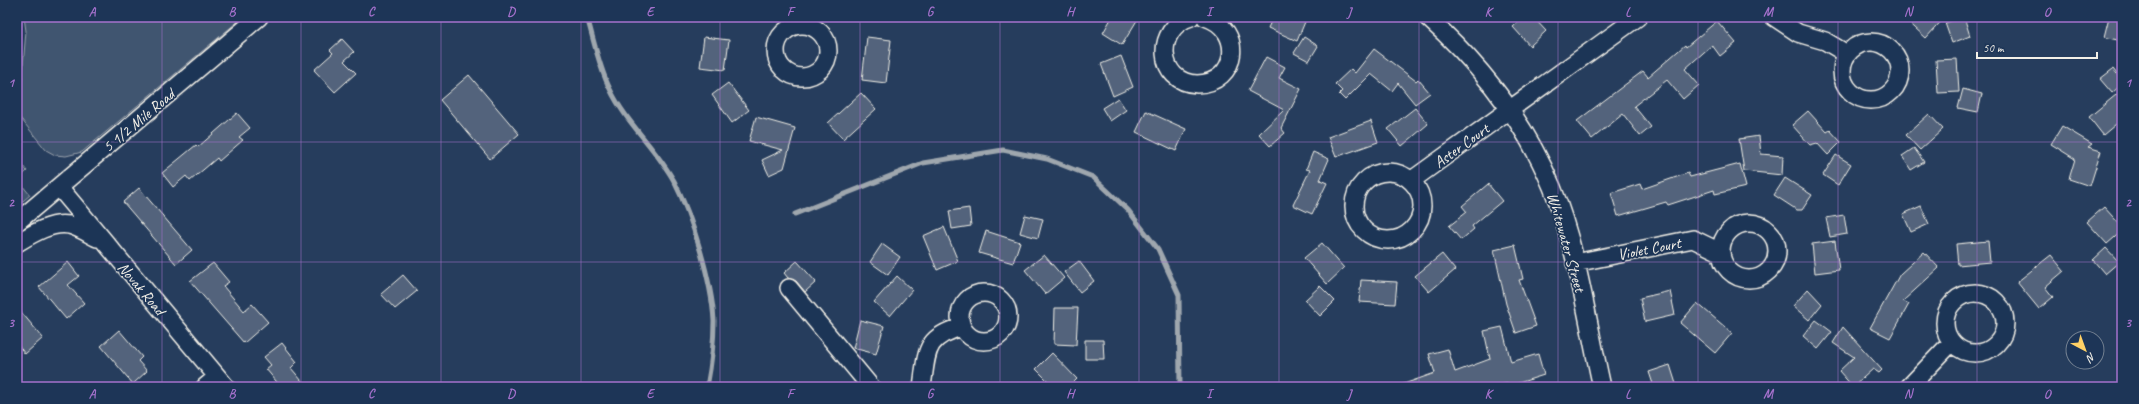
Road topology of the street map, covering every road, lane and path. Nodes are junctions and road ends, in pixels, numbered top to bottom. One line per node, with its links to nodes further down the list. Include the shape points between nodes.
1 (259, 17): 11 (street, 5 1/2 Mile Road)
2 (1192, 17): 7 (street, via 1176,24 1170,32 1164,50 1170,68 1176,76 1185,81 1200,83 1216,79 1229,64 1231,43)
3 (1205, 17): 7 (street)
4 (1427, 17): 9 (street, Whitewater Street, via 1487,76)
5 (1638, 17): 9 (street, Aster Court)
6 (1774, 17): 8 (street, via 1798,33 1825,41)
7 (1223, 21)
8 (1847, 54)
9 (1510, 109): 10 (street, Aster Court); 16 (street, Whitewater Street, via 1533,146 1552,187)
10 (1412, 180): 10 (street, via 1423,201 1422,212 1414,228 1400,238 1388,240 1377,238 1359,224 1354,203 1356,192 1362,183 1371,176 1387,171 1403,174)
11 (59, 187): 12 (street, 5 1/2 Mile Road); 13 (street, Novak Road)
12 (17, 222)
13 (101, 240): 14 (street, via 69,225 51,226); 20 (street, Novak Road)
14 (17, 243)
15 (1720, 252): 16 (street, Violet Court, via 1693,239)
16 (1575, 263): 23 (street, Whitewater Street)
17 (790, 288): 21 (street)
18 (962, 327): 22 (street, via 947,331 934,339 926,355)
19 (1951, 343): 24 (street)
20 (216, 384)
21 (871, 387)
22 (922, 387)
23 (1602, 387)
24 (1909, 387)

